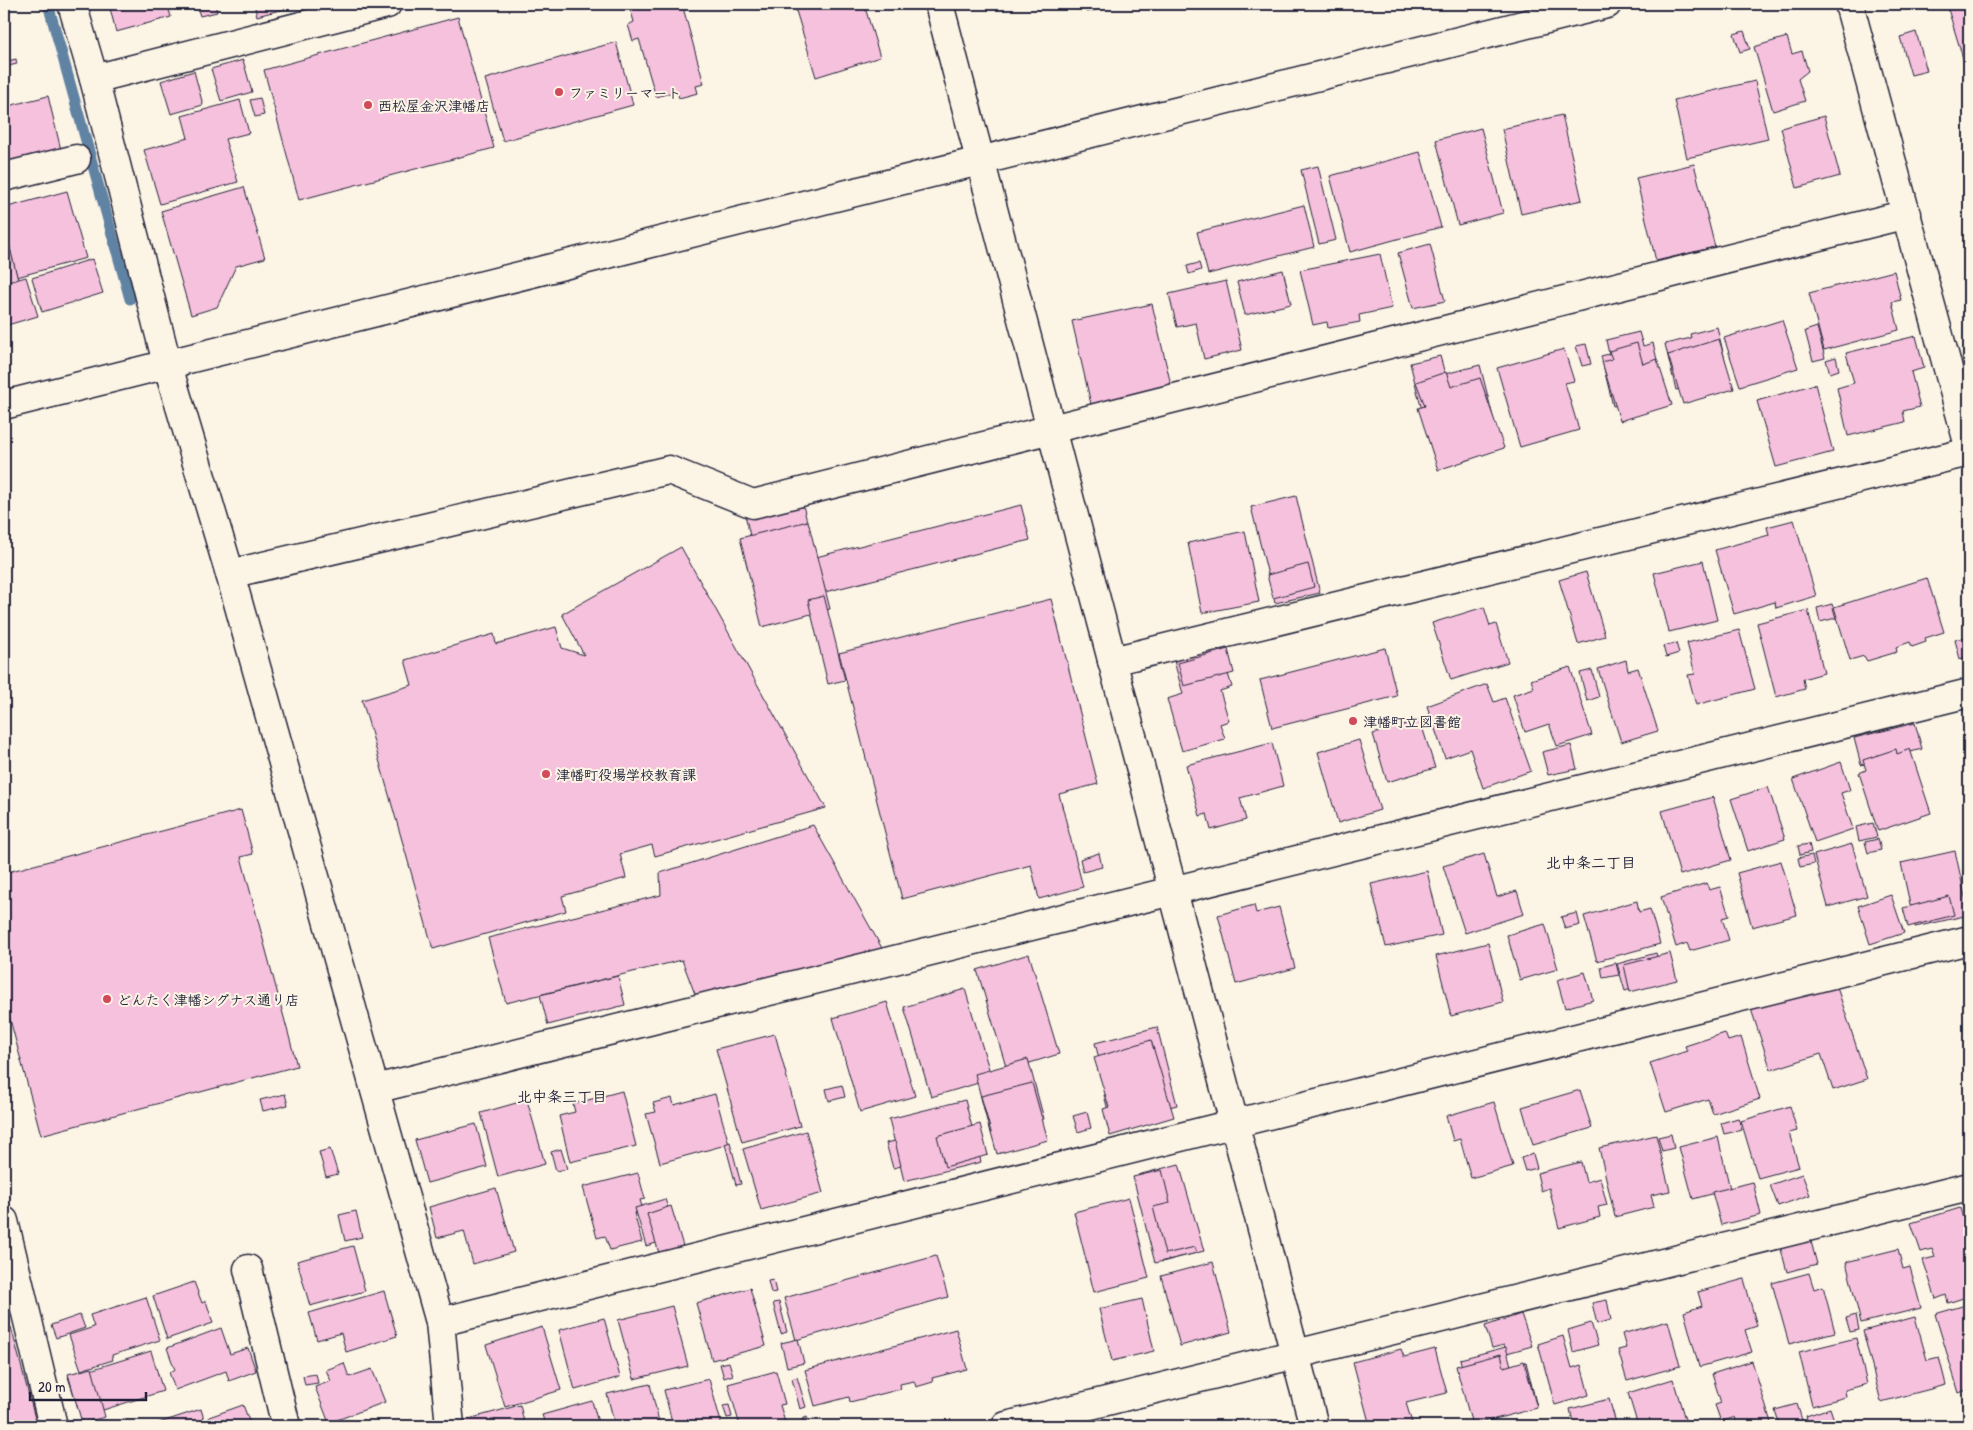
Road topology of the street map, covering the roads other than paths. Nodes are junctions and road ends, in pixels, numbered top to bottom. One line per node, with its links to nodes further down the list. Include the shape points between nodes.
1 (72, 4): 6 (street)
2 (387, 4): 6 (street)
3 (939, 4): 8 (street)
4 (1607, 4): 8 (street)
5 (1849, 4): 10 (street)
6 (94, 79): 11 (street)
7 (76, 159): 9 (street)
8 (981, 160): 11 (street); 13 (street)
9 (4, 177)
10 (1907, 214): 13 (street); 14 (street)
11 (167, 363): 12 (street); 16 (street)
12 (4, 404)
13 (1052, 429): 16 (street, via 753,504 669,470); 17 (street)
14 (1969, 446)
15 (1969, 452): 17 (street)
16 (230, 574): 21 (street)
17 (1112, 661): 19 (street)
18 (1969, 693): 19 (street)
19 (1174, 892): 21 (street); 22 (street)
20 (1969, 940): 22 (street)
21 (375, 1089): 26 (street)
22 (1234, 1124): 26 (street); 27 (street)
23 (1969, 1187): 27 (street)
24 (4, 1221): 28 (street)
25 (248, 1269): 29 (street)
26 (440, 1322): 30 (street)
27 (1295, 1354): 31 (street); 32 (street)
28 (53, 1426)
29 (286, 1426)
30 (450, 1426)
31 (1006, 1426)
32 (1314, 1426)

